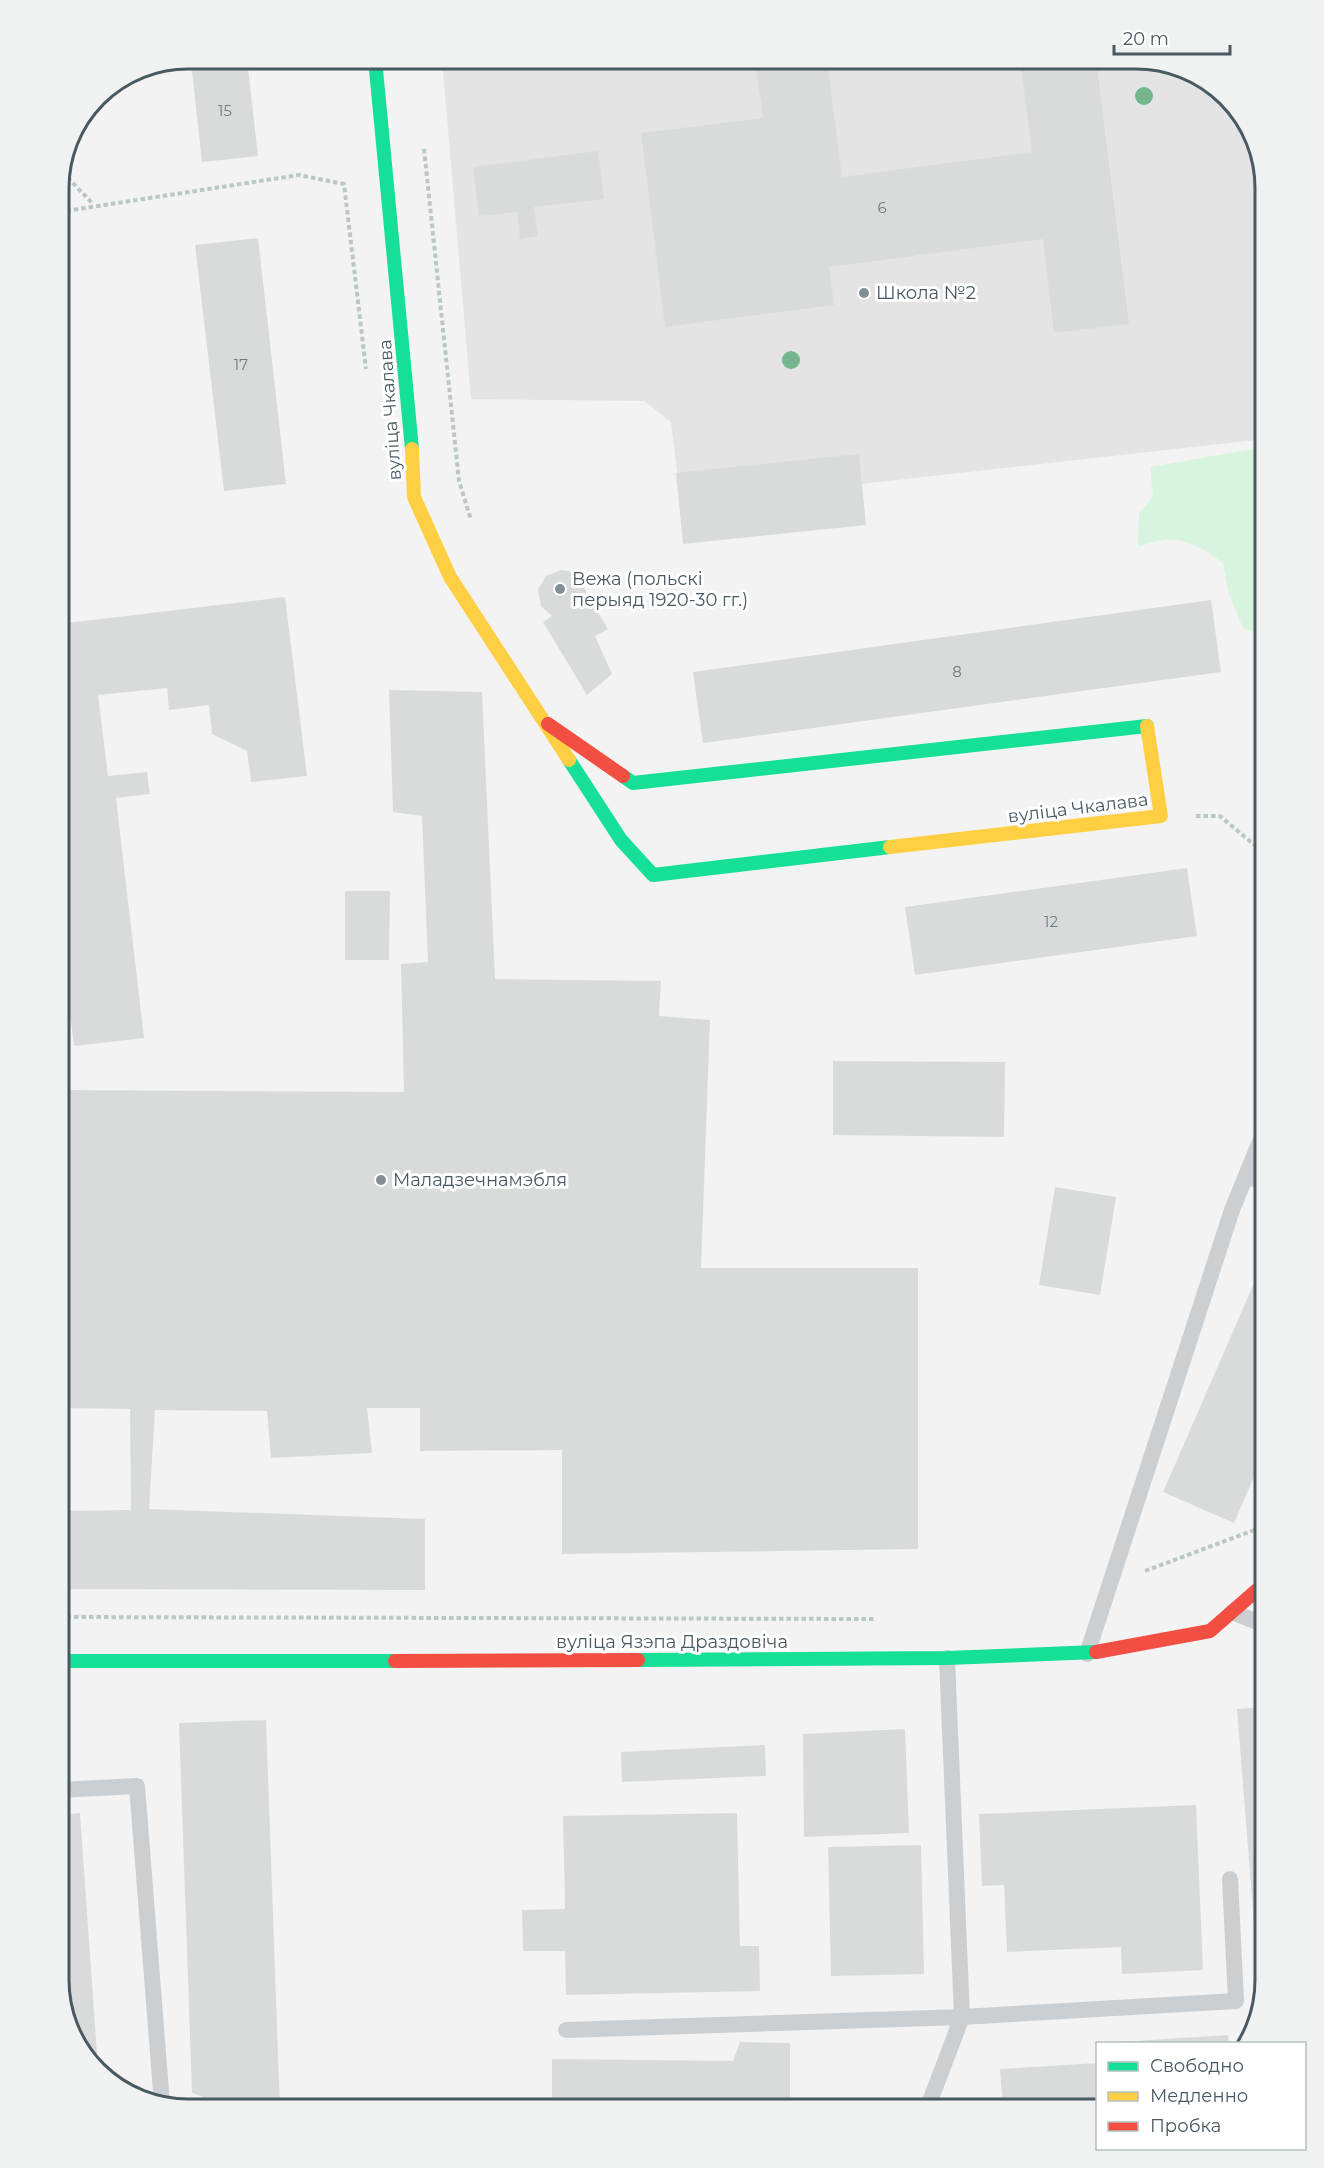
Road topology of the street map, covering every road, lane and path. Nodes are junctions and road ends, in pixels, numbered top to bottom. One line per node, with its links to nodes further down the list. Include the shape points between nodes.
1 (376, 69): 8 (street, вуліца Чкалава, via 409,400 414,497 450,578)
2 (423, 144): 7 (path, via 459,481)
3 (69, 180): 5 (path)
4 (344, 184): 5 (path, via 299,175)
5 (93, 205): 6 (path)
6 (69, 210)
7 (471, 520)
8 (548, 724): 9 (street, вуліца Чкалава, via 621,840 653,875); 9 (street, вуліца Чкалава, via 633,783 1147,726)
9 (1161, 816): 10 (path, via 1220,816)
10 (1255, 845)
11 (1255, 1154): 12 (lane)
12 (1246, 1175): 13 (lane); 21 (lane)
13 (1255, 1179)
14 (1255, 1530): 15 (path)
15 (1134, 1575)
16 (1255, 1592): 17 (street, вуліца Язэпа Драздовіча)
17 (1232, 1612): 20 (lane); 21 (street, вуліца Язэпа Драздовіча, via 1210,1631)
18 (69, 1617): 19 (path)
19 (882, 1619)
20 (1255, 1621)
21 (1087, 1654): 22 (street, вуліца Язэпа Драздовіча)
22 (947, 1658): 23 (street, вуліца Язэпа Драздовіча); 26 (lane)
23 (69, 1660)
24 (69, 1789): 28 (lane, via 137,1786)
25 (1230, 1879): 26 (lane, via 1236,2001)
26 (962, 2017): 27 (lane); 29 (lane)
27 (566, 2030)
28 (161, 2096)
29 (931, 2099)

